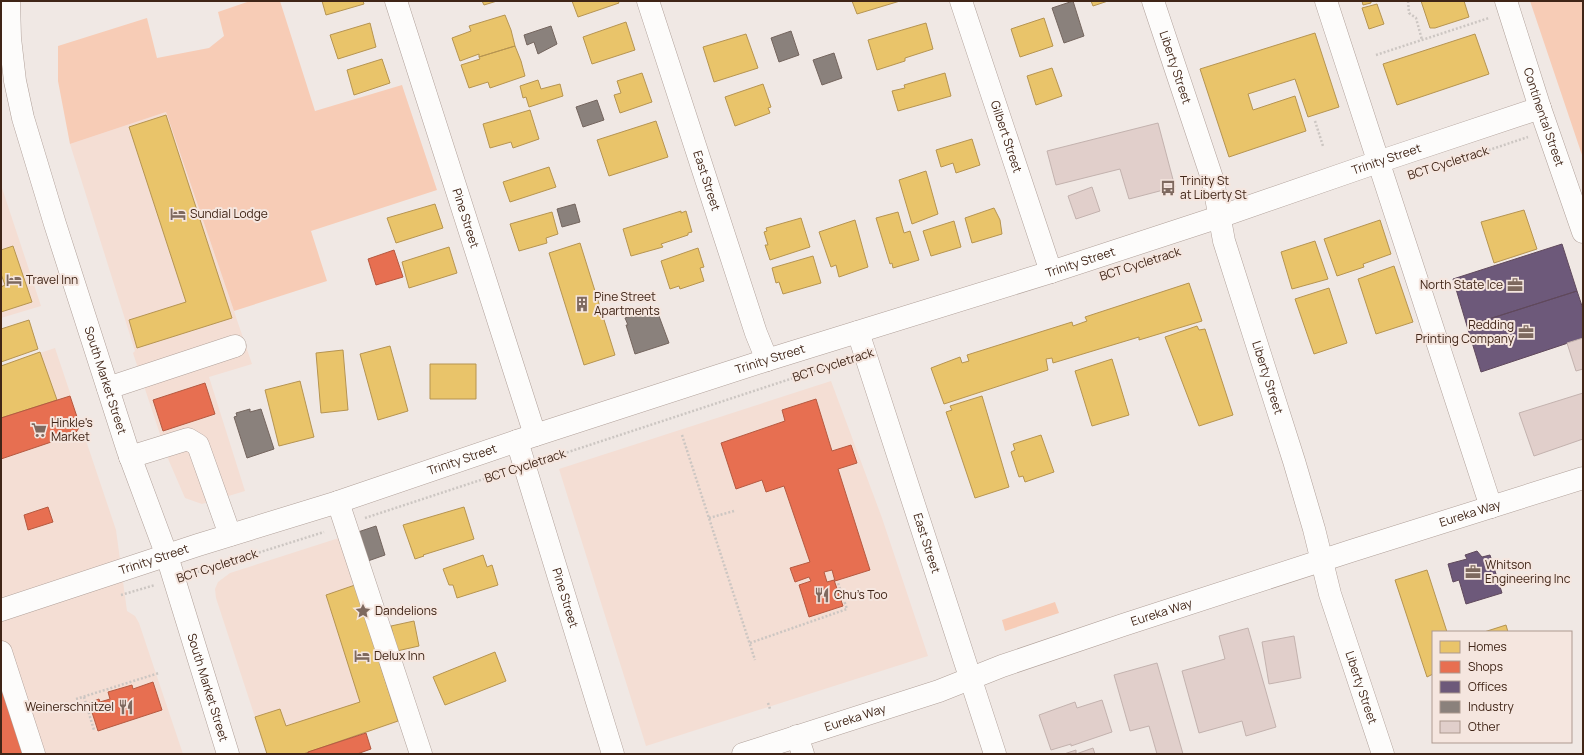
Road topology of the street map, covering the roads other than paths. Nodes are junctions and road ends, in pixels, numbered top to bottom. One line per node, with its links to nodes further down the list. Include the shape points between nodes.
1 (9, 1): 16 (street, South Market Street, via 15,81 23,118)
2 (396, 1): 17 (street, Pine Street, via 469,223)
3 (648, 1): 15 (street, East Street)
4 (961, 1): 12 (street, Gilbert Street)
5 (1153, 1): 10 (street, Liberty Street, via 1213,181)
6 (1326, 1): 9 (street)
7 (1506, 1): 8 (street, Continental Street)
8 (1540, 108): 9 (street, Trinity Street); 11 (street, Continental Street)
9 (1378, 162): 10 (street, Trinity Street); 21 (street)
10 (1219, 217): 12 (street, Trinity Street); 24 (street, Liberty Street, via 1224,241 1294,460)
11 (1583, 232)
12 (1051, 272): 13 (street, Trinity Street)
13 (858, 332): 15 (street, Trinity Street); 27 (street, East Street)
14 (235, 346): 16 (street)
15 (767, 360): 17 (street, Trinity Street)
16 (108, 388): 18 (street, South Market Street)
17 (526, 438): 20 (street, Trinity Street); 32 (street, Pine Street, via 525,466)
18 (130, 457): 22 (street, via 188,439 198,446); 23 (street, South Market Street)
19 (1583, 478): 21 (street, Eureka Way)
20 (338, 502): 22 (street, Trinity Street); 31 (street)
21 (1491, 507): 24 (street, Eureka Way)
22 (230, 535): 23 (street, Trinity Street)
23 (167, 556): 25 (street, Trinity Street); 30 (street, South Market Street)
24 (1322, 560): 27 (street, Eureka Way, via 1002,666); 35 (street, Liberty Street, via 1330,594)
25 (1, 610)
26 (1, 652): 29 (street)
27 (970, 679): 28 (street, Eureka Way); 34 (street, East Street)
28 (800, 745): 33 (street, Eureka Way)
29 (34, 754)
30 (228, 754)
31 (421, 754)
32 (613, 754)
33 (742, 754)
34 (995, 754)
35 (1383, 754)

